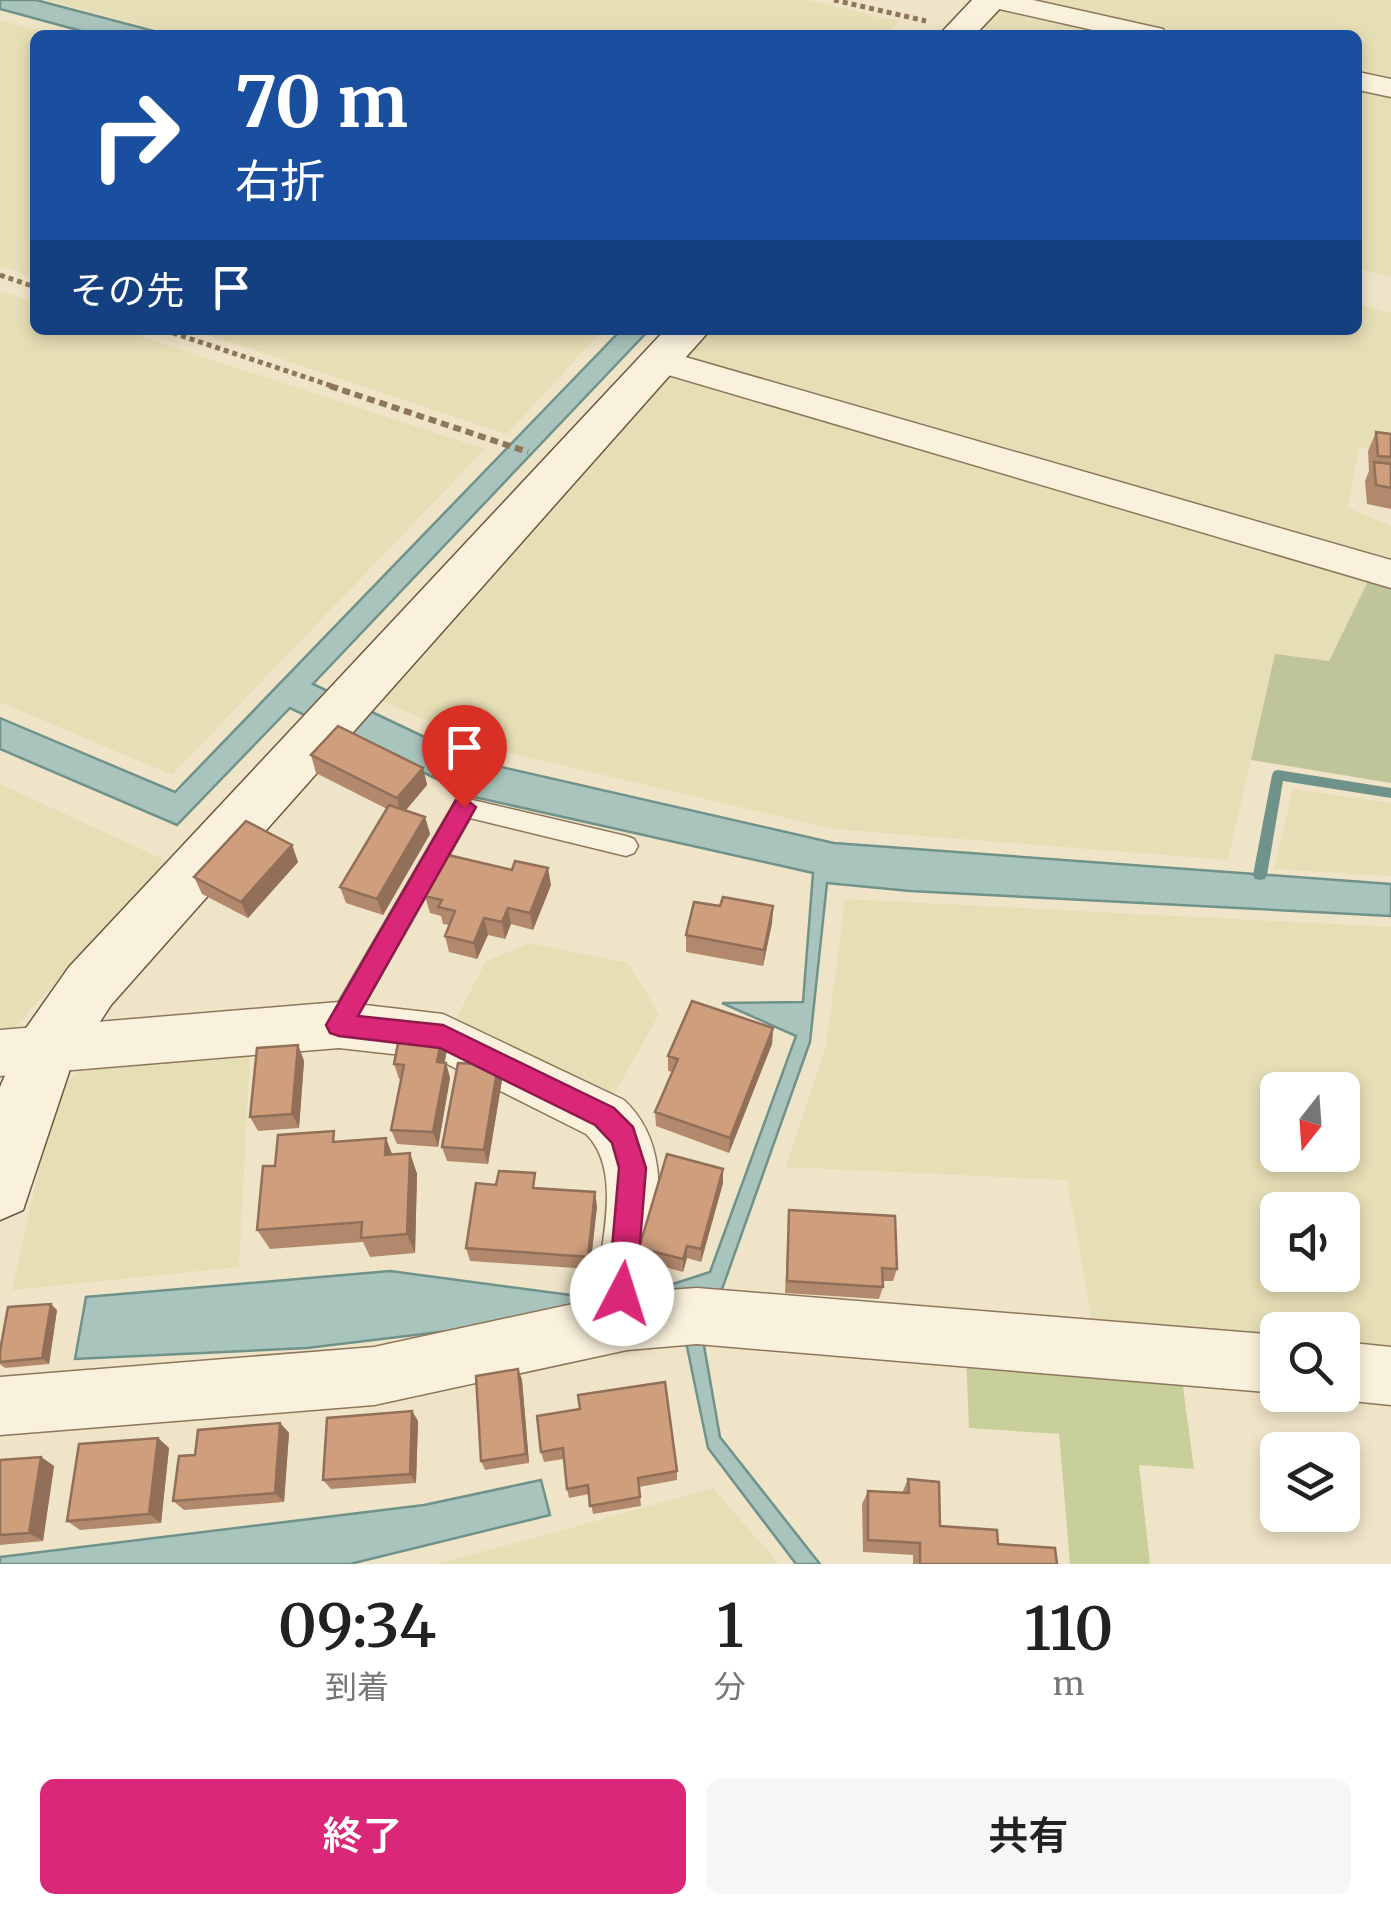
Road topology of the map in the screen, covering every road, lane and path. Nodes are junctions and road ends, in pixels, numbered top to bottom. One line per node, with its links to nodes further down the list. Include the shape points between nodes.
1 (834, 0): 3 (path)
2 (993, 0): 4 (street); 5 (street)
3 (908, 17)
4 (961, 30)
5 (1130, 30)
6 (1362, 81): 7 (street)
7 (1391, 88)
8 (0, 275): 9 (path)
9 (30, 285)
10 (179, 335): 12 (path)
11 (675, 345): 13 (street); 16 (street)
12 (540, 455)
13 (1391, 574)
14 (626, 846): 15 (lane, via 464,807)
15 (339, 1025): 16 (street); 18 (street, via 443,1037 605,1117 624,1136 633,1168 622,1294)
16 (23, 1052): 17 (street, via 20,1116)
17 (0, 1188)
18 (628, 1322): 19 (street, via 697,1316); 22 (street, via 374,1376)
19 (1260, 1363)
20 (1360, 1373): 21 (street)
21 (1391, 1376)
22 (0, 1406)

